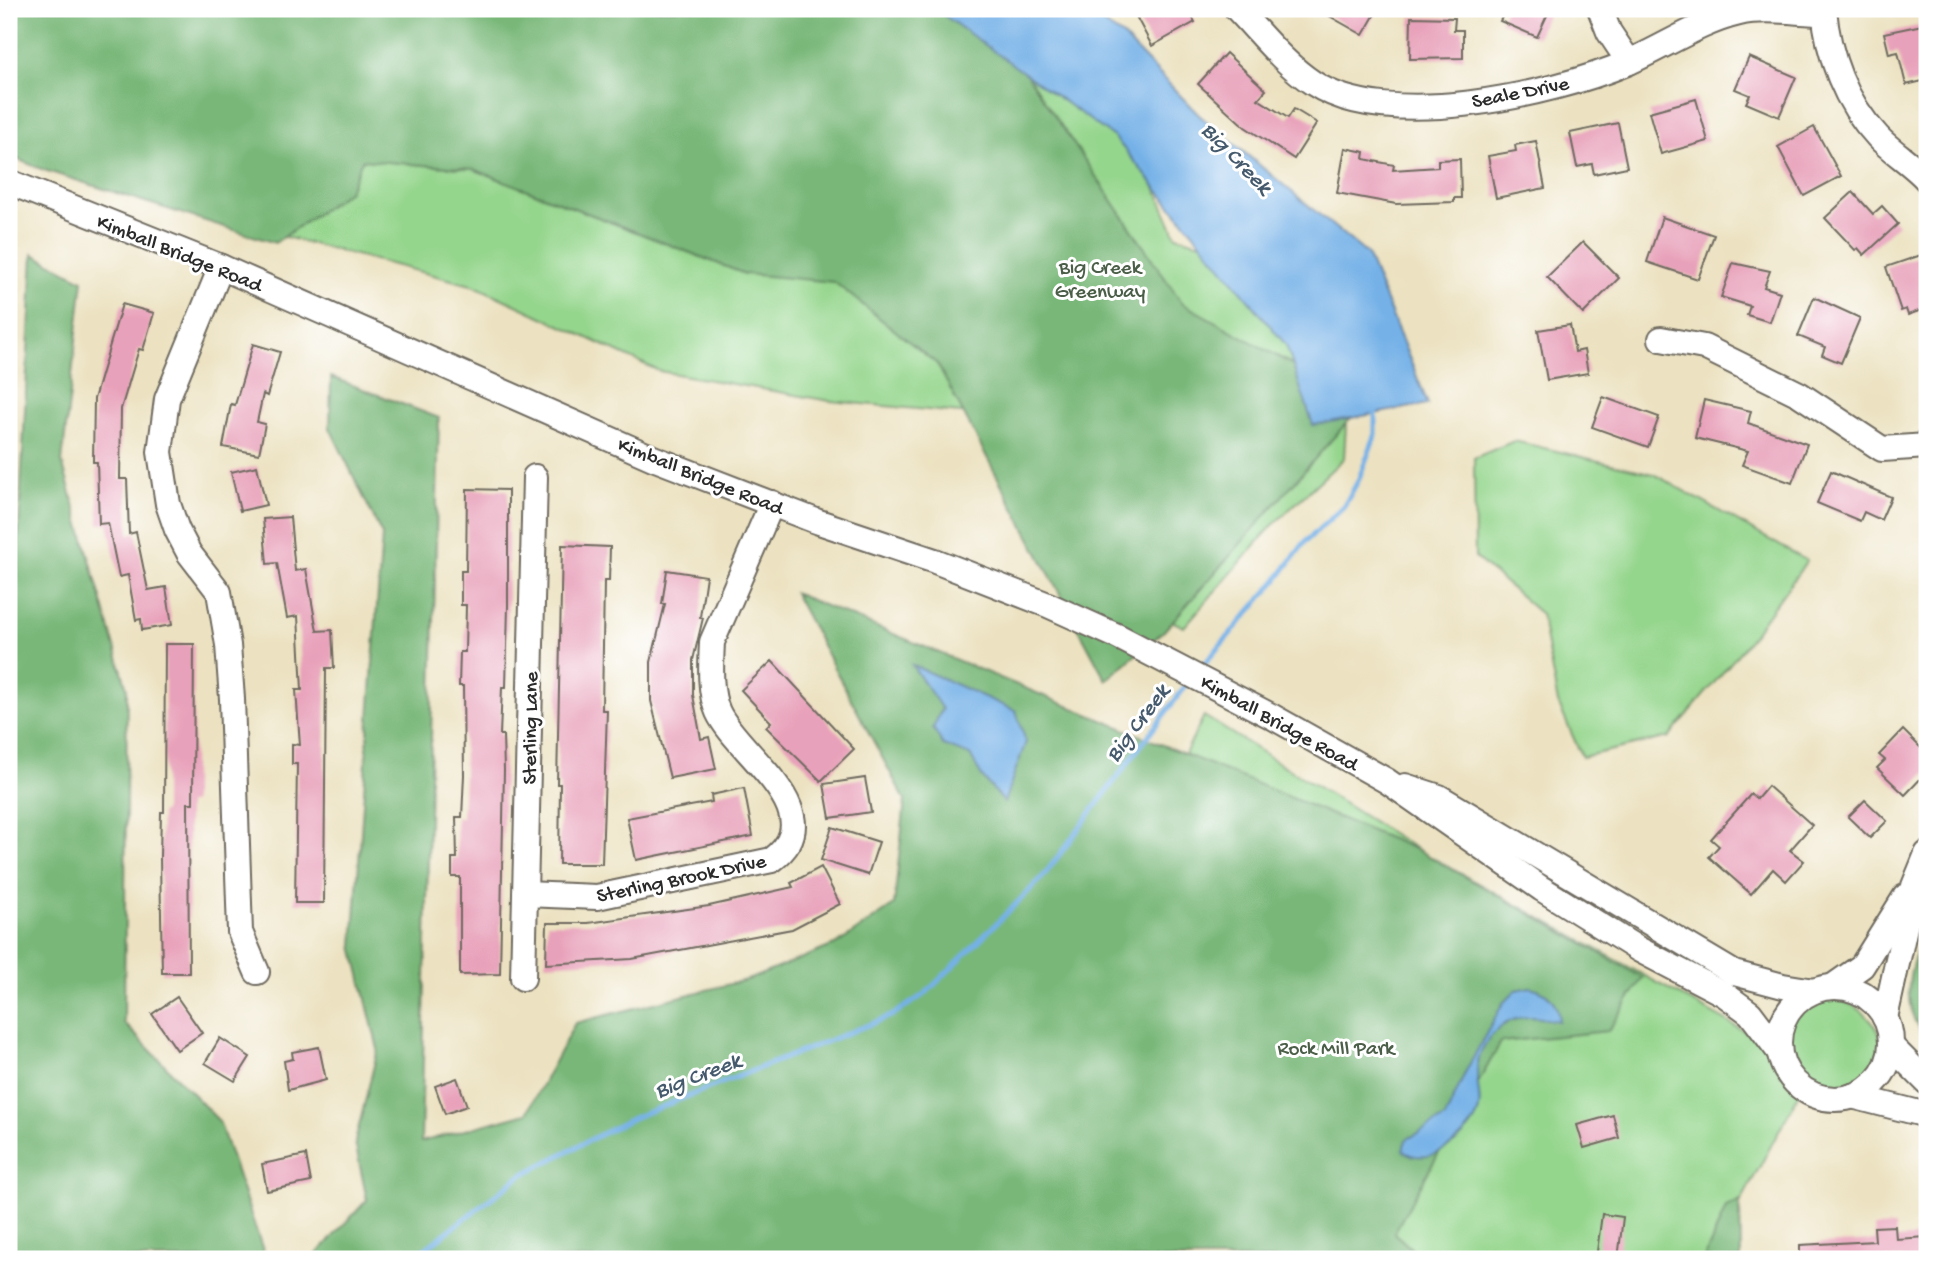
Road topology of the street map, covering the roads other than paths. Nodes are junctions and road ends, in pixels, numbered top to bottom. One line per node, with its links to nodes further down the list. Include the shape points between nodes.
1 (1237, 9): 4 (street, Seale Drive, via 1314,84 1337,96 1382,107 1497,100)
2 (1600, 9): 4 (street)
3 (1824, 11): 4 (street, Seale Drive, via 1741,12); 5 (street, Seale Drive, via 1837,70 1861,117)
4 (1629, 62)
5 (1927, 180)
6 (9, 182): 7 (street, Kimball Bridge Road)
7 (220, 267): 11 (street, Kimball Bridge Road, via 653,458); 16 (street, via 167,399 160,452 177,530 189,554 219,592 232,699 240,932)
8 (1661, 339): 9 (street, via 1704,347 1787,388 1882,449)
9 (1927, 446)
10 (536, 477): 15 (street, Sterling Lane)
11 (772, 503): 12 (street, Kimball Bridge Road, via 935,561 1119,637); 15 (street, Sterling Brook Drive, via 712,642 711,663 717,709 725,725 788,802 792,830 785,851 772,860 597,897)
12 (1387, 781): 18 (street, Kimball Bridge Road, via 1439,797 1734,972 1783,986); 21 (street, Kimball Bridge Road, via 1542,889 1638,949 1724,995 1750,1013)
13 (1927, 854): 14 (street)
14 (1914, 886): 18 (street, via 1862,966); 19 (street)
15 (525, 894): 17 (street, Sterling Lane)
16 (257, 972)
17 (523, 978)
18 (1823, 989): 19 (street, via 1850,989 1867,997); 21 (street, via 1798,1000 1786,1014)
19 (1885, 1018): 20 (street)
20 (1891, 1046): 22 (street); 23 (street, via 1888,1064 1878,1080)
21 (1778, 1050): 23 (street, via 1789,1076 1809,1094 1827,1099)
22 (1927, 1082)
23 (1852, 1096): 24 (street)
24 (1927, 1115)

